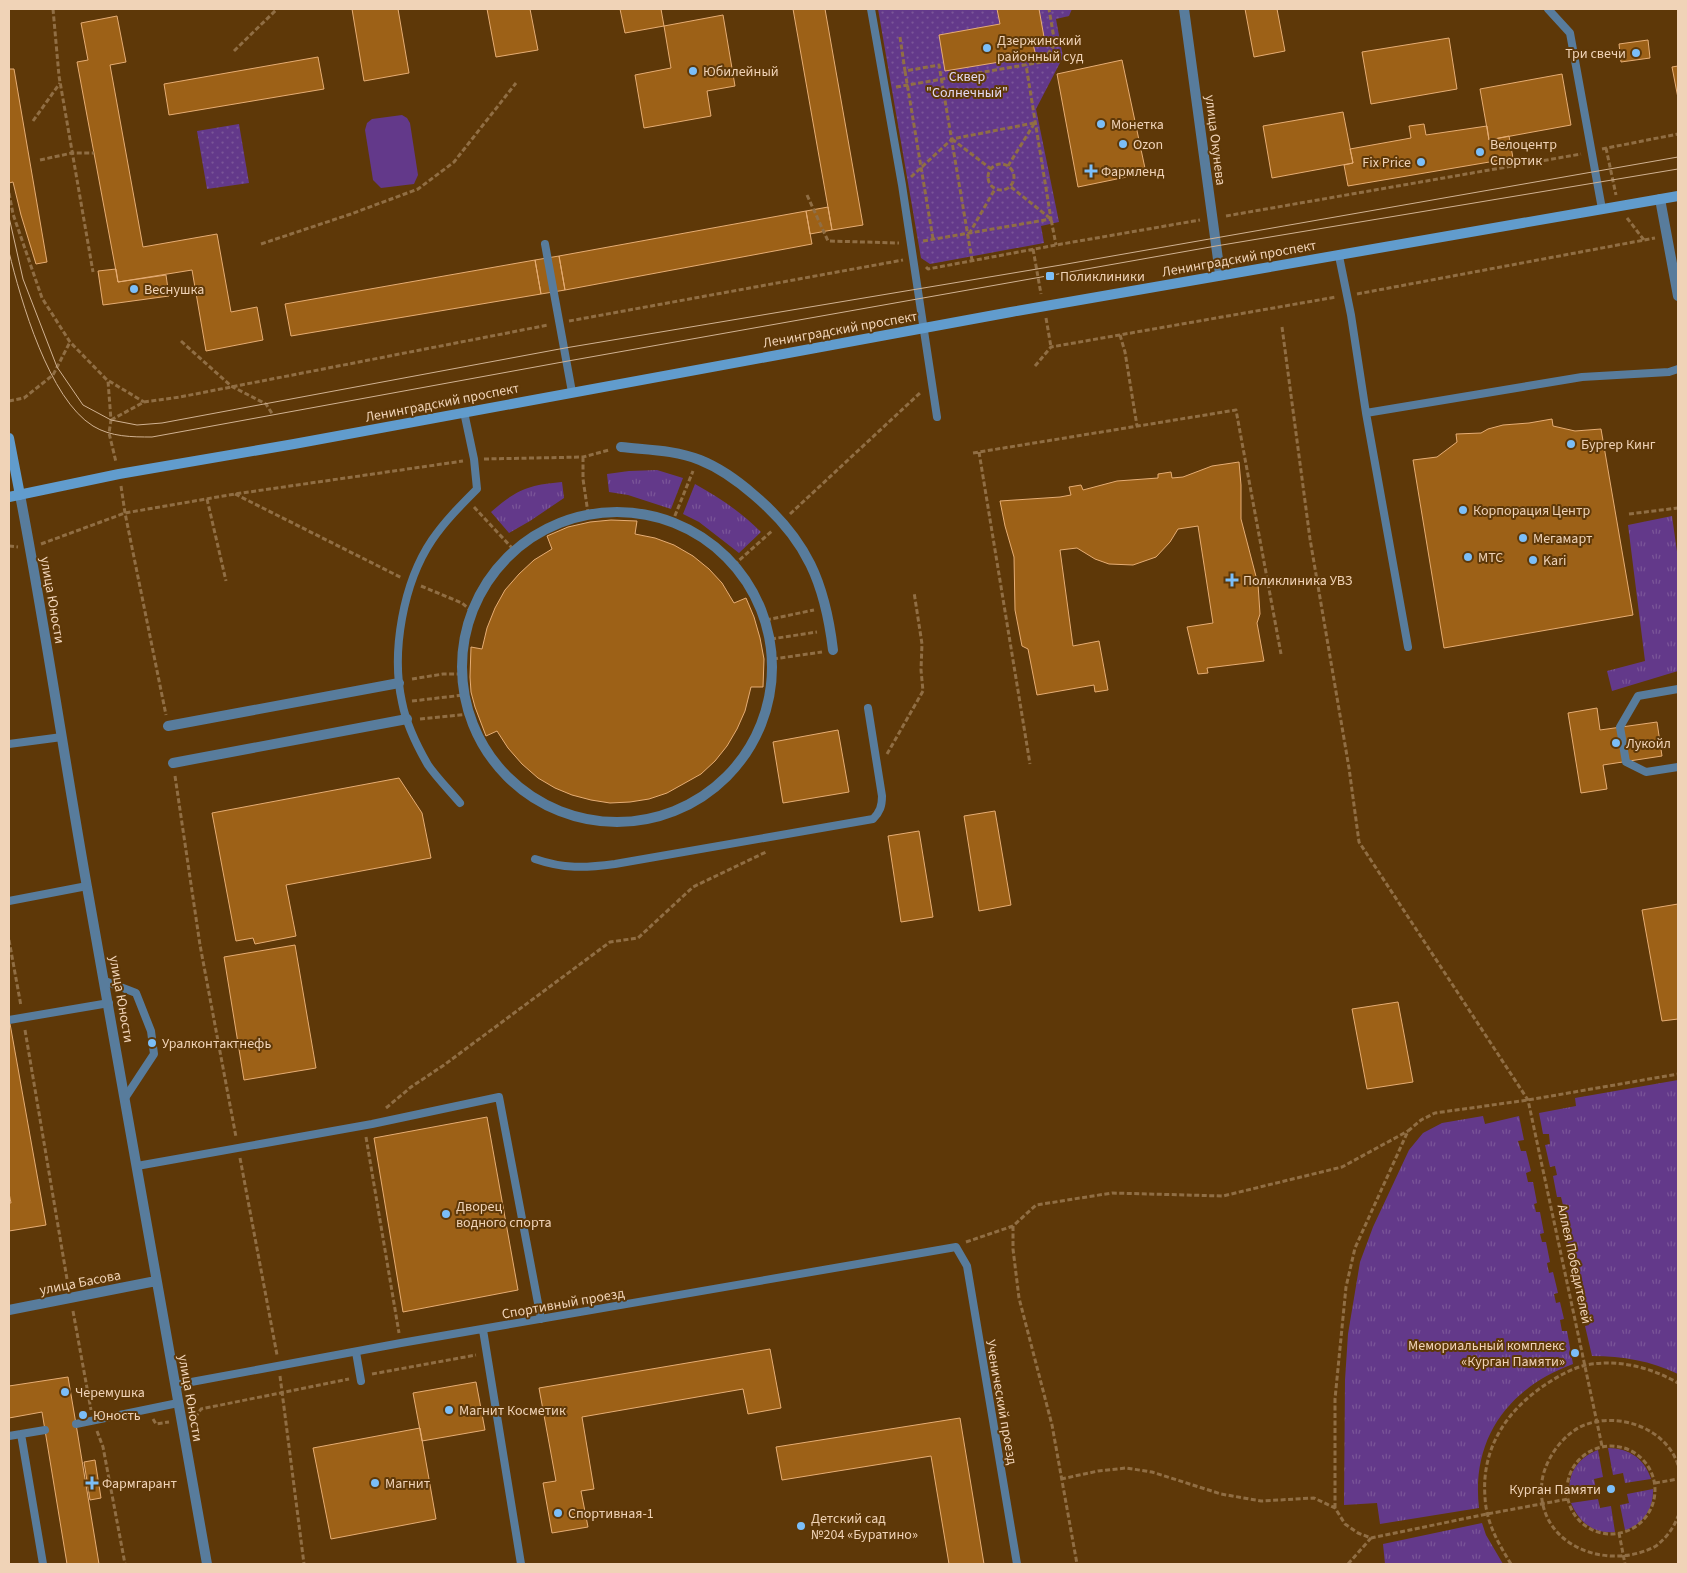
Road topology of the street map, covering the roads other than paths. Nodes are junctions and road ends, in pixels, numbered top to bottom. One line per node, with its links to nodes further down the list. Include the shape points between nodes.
1 (871, 9): 12 (lane)
2 (1184, 9): 9 (street, улица Окунева)
3 (1548, 9): 6 (lane, via 1570,33)
4 (1678, 196): 5 (main road, Ленинградский проспект)
5 (1660, 199): 6 (main road, Ленинградский проспект); 10 (street)
6 (1602, 210): 8 (main road, Ленинградский проспект)
7 (545, 244): 14 (lane)
8 (1339, 256): 9 (main road, Ленинградский проспект); 16 (lane)
9 (1220, 274): 12 (main road, Ленинградский проспект)
10 (1677, 278): 11 (street)
11 (1678, 296)
12 (924, 328): 14 (main road, Ленинградский проспект); 17 (lane)
13 (1678, 370): 16 (lane, via 1582,377)
14 (572, 392): 15 (main road, Ленинградский проспект)
15 (464, 412): 20 (main road, Ленинградский проспект); 24 (lane, via 477,489 447,520 419,563 400,632)
16 (1366, 413): 22 (lane)
17 (937, 417)
18 (9, 438): 20 (main road, улица Юности)
19 (621, 447): 23 (street, via 668,451 699,460 745,488 782,521 800,544 821,588)
20 (20, 495): 21 (main road, Ленинградский проспект); 30 (street, улица Юности)
21 (9, 497)
22 (1408, 647)
23 (833, 650)
24 (399, 683): 28 (lane); 29 (street)
25 (1678, 689): 33 (lane, via 1638,696 1620,727 1626,762 1646,772)
26 (464, 695): 26 (street, via 460,656 463,636 470,610 490,578 513,549 536,532 588,513 653,517 672,523 708,543 734,565 748,583 760,602 771,640 773,679 766,712 759,732 742,760 721,783 696,802 666,815 636,822 587,819 565,812 529,793 496,765 484,748)
27 (868, 708): 35 (lane, via 882,796 879,814 873,819 584,868)
28 (407, 719): 32 (street); 34 (lane, via 429,766)
29 (168, 726)
30 (62, 738): 31 (lane); 36 (street, улица Юности)
31 (9, 744)
32 (173, 763)
33 (1678, 767)
34 (460, 803)
35 (535, 859)
36 (87, 886): 37 (lane); 38 (street, улица Юности)
37 (9, 901)
38 (105, 981): 39 (street, улица Юности); 41 (lane, via 136,993 151,1031 154,1054)
39 (109, 1003): 40 (lane); 41 (street, улица Юности)
40 (9, 1020)
41 (125, 1098): 42 (street, улица Юности)
42 (137, 1166): 44 (street, улица Юности); 46 (lane, via 372,1124 498,1097)
43 (956, 1247): 46 (lane, Спортивный проезд); 59 (lane, Ученический проезд, via 967,1266)
44 (156, 1280): 45 (street, улица Басова); 50 (street, улица Юности)
45 (9, 1310)
46 (540, 1319): 47 (lane, Спортивный проезд)
47 (483, 1330): 48 (lane, Спортивный проезд); 58 (lane)
48 (356, 1352): 49 (lane); 50 (lane, Спортивный проезд)
49 (361, 1379)
50 (175, 1385): 51 (street, улица Юности)
51 (178, 1404): 52 (lane); 57 (street, улица Юности)
52 (76, 1424)
53 (45, 1430): 54 (lane)
54 (21, 1434): 55 (lane); 56 (lane)
55 (9, 1436)
56 (44, 1564)
57 (207, 1564)
58 (521, 1564)
59 (1017, 1564)

